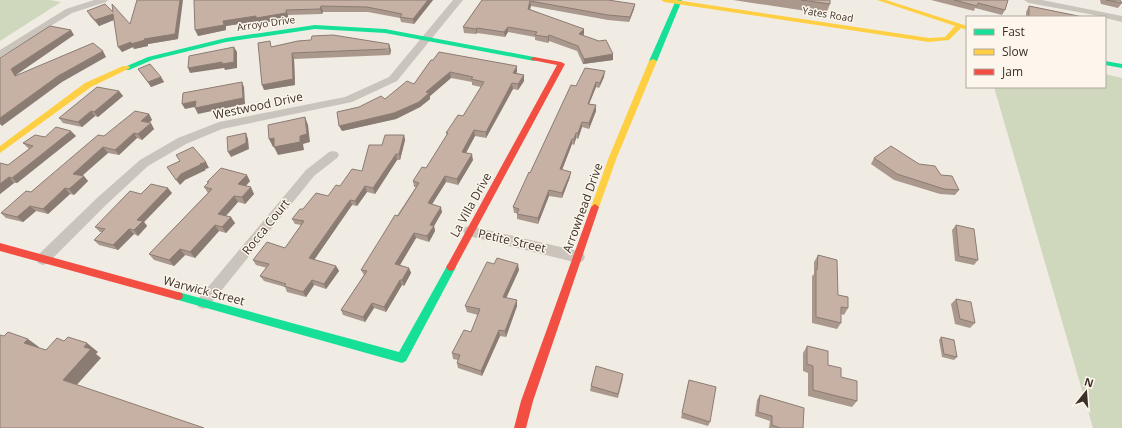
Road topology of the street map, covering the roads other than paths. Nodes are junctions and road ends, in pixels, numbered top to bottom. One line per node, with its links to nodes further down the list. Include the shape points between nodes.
1 (104, 0): 11 (street, via 69,11)
2 (458, 0): 10 (street, Westwood Drive)
3 (664, 0): 6 (street, Yates Road)
4 (880, 0): 9 (street)
5 (1029, 0): 7 (street)
6 (679, 1): 9 (street, Yates Road, via 934,40 950,39); 19 (street, Arrowhead Drive, via 613,157)
7 (1062, 4): 8 (street)
8 (1122, 19)
9 (963, 27)
10 (427, 39): 13 (street, Arroyo Drive); 15 (street, Arroyo Drive, via 385,31 315,27 226,40 150,58 88,85); 20 (street, Westwood Drive, via 393,79 348,100 219,126 182,141 144,163)
11 (0, 54)
12 (1106, 63): 14 (street)
13 (561, 64): 17 (street, La Villa Drive)
14 (1122, 66)
15 (0, 150)
16 (333, 155): 21 (street, Rocca Court, via 310,173)
17 (470, 231): 19 (street, Petite Street); 22 (street, La Villa Drive)
18 (0, 247): 20 (street, Warwick Street)
19 (578, 257): 23 (street, Arrowhead Drive, via 527,401)
20 (43, 259): 21 (street, Warwick Street)
21 (203, 303): 22 (street, Warwick Street)
22 (402, 358)
23 (520, 428)

